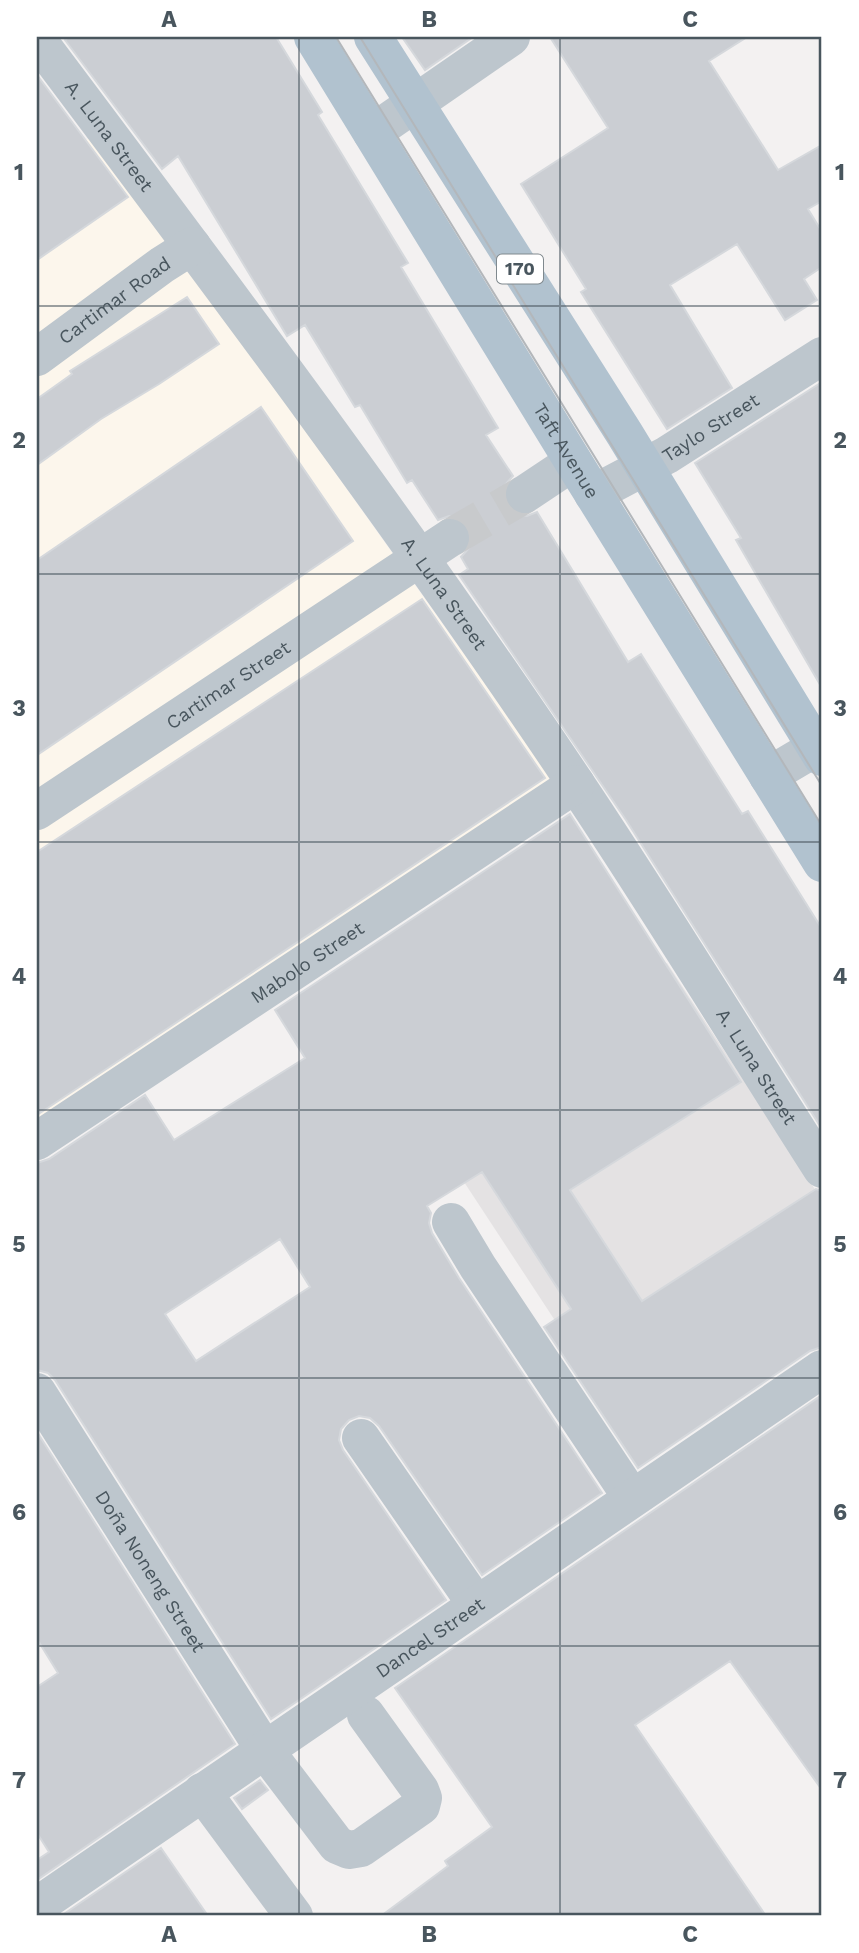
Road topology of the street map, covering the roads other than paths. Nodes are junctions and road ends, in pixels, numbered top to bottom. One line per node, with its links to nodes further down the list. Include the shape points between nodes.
1 (313, 37): 6 (main road, Taft Avenue / 170)
2 (373, 37): 5 (main road, 170)
3 (511, 37): 5 (street)
4 (37, 39): 7 (street, A. Luna Street)
5 (415, 105): 6 (street); 11 (main road, 170)
6 (372, 133): 10 (main road, Taft Avenue / 170)
7 (192, 246): 9 (street, Cartimar Road); 14 (street, A. Luna Street)
8 (822, 356): 11 (street, Taylo Street)
9 (37, 357)
10 (573, 462): 12 (street); 13 (main road, Taft Avenue / 170)
11 (645, 467): 13 (street, Taylo Street); 15 (main road, 170)
12 (526, 494)
13 (593, 494): 16 (main road, Taft Avenue / 170)
14 (434, 548): 17 (street, A. Luna Street); 18 (street, Cartimar Street)
15 (820, 750): 16 (street)
16 (768, 776): 19 (main road, Taft Avenue / 170)
17 (576, 785): 20 (street, Mabolo Street); 21 (street, A. Luna Street)
18 (37, 811)
19 (822, 863)
20 (37, 1141)
21 (822, 1169)
22 (451, 1222): 26 (street)
23 (822, 1369): 26 (street, Dancel Street)
24 (37, 1392): 29 (street, Doña Noneng Street)
25 (361, 1438): 27 (street)
26 (632, 1498): 27 (street, Dancel Street)
27 (477, 1604): 29 (street, Dancel Street)
28 (366, 1715): 29 (street, Doña Noneng Street, via 424,1798 421,1806 361,1848 337,1845)
29 (264, 1749): 30 (street, Dancel Street)
30 (202, 1792): 31 (street, Dancel Street); 32 (street)
31 (37, 1906)
32 (293, 1916)

